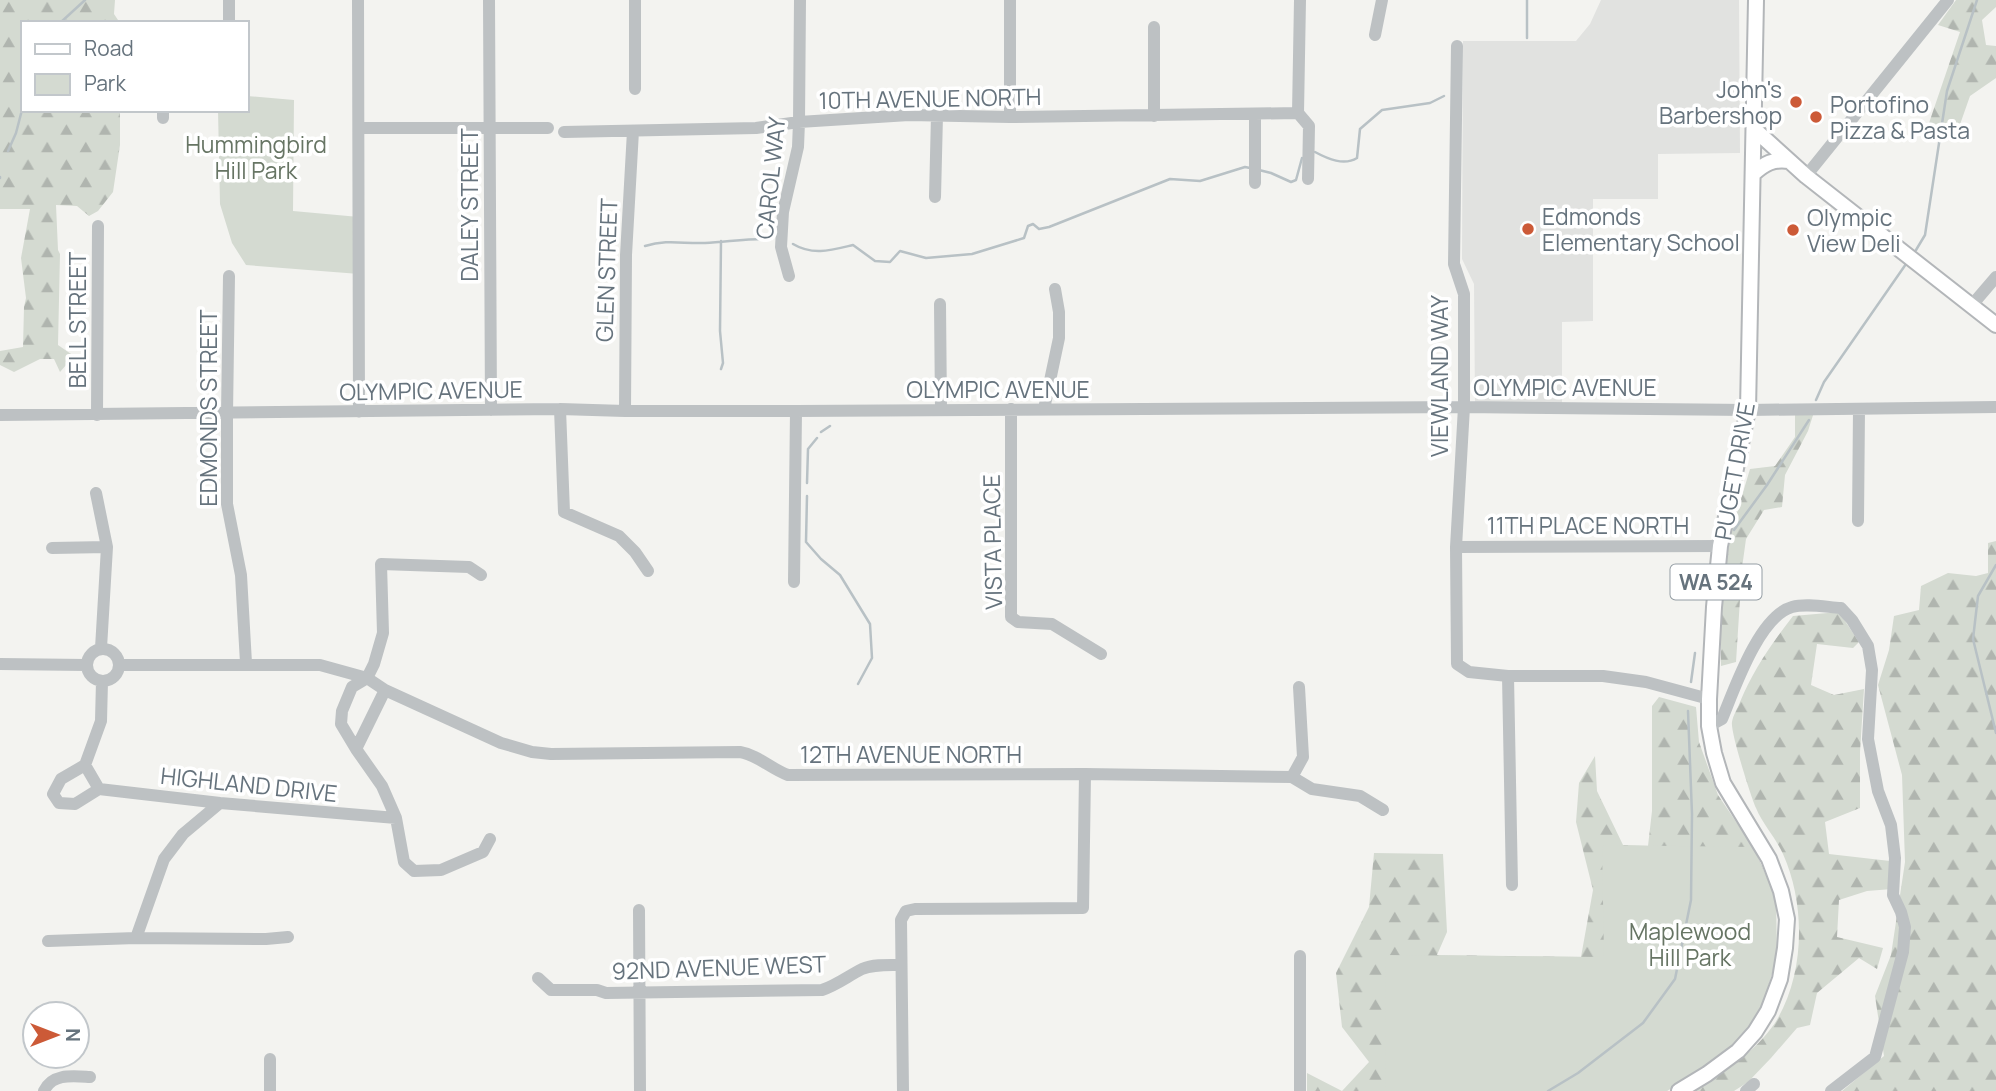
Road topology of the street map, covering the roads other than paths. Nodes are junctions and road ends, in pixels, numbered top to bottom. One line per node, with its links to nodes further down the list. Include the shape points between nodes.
1 (229, 0): 11 (street)
2 (358, 0): 23 (street)
3 (489, 0): 22 (street, DALEY STREET)
4 (635, 0): 15 (street)
5 (800, 0): 21 (street, CAROL WAY)
6 (1010, 0): 20 (street)
7 (1300, 0): 16 (street)
8 (1382, 0): 13 (street)
9 (1756, 0): 25 (main road, PUGET DRIVE / WA 524)
10 (1948, 0): 30 (street)
11 (229, 21)
12 (1154, 27): 19 (street)
13 (1375, 35)
14 (1457, 46): 42 (street, VIEWLAND WAY, via 1454,264 1464,294)
15 (635, 89)
16 (1298, 113): 17 (street, 10TH AVENUE NORTH); 31 (street, via 1309,126)
17 (1255, 114): 19 (street, 10TH AVENUE NORTH); 32 (street)
18 (937, 115): 20 (street, 10TH AVENUE NORTH); 21 (street, 10TH AVENUE NORTH); 33 (street)
19 (1154, 116): 20 (street, 10TH AVENUE NORTH)
20 (1010, 117)
21 (799, 122): 26 (street, 10TH AVENUE NORTH, via 755,128); 36 (street, CAROL WAY, via 783,212 782,247)
22 (489, 127): 23 (street); 24 (street); 48 (street, DALEY STREET)
23 (359, 128): 53 (street)
24 (548, 128)
25 (1754, 129): 28 (main road); 29 (main road, PUGET DRIVE / WA 524)
26 (633, 131): 27 (street, 10TH AVENUE NORTH); 51 (street, GLEN STREET)
27 (564, 132)
28 (1789, 161): 29 (main road, via 1767,163); 30 (main road)
29 (1753, 174): 50 (main road, PUGET DRIVE / WA 524)
30 (1806, 176): 40 (main road)
31 (1308, 180)
32 (1255, 183)
33 (935, 197)
34 (98, 226): 56 (street, BELL STREET)
35 (229, 276): 54 (street, EDMONDS STREET)
36 (789, 276)
37 (1996, 277): 40 (street)
38 (1055, 289): 46 (street, via 1059,338)
39 (940, 304): 49 (street)
40 (1972, 305): 41 (main road)
41 (1996, 325)
42 (1464, 407): 46 (street, OLYMPIC AVENUE); 50 (street, OLYMPIC AVENUE); 61 (street, VIEWLAND WAY)
43 (1996, 407): 47 (street, OLYMPIC AVENUE)
44 (560, 409): 48 (street, OLYMPIC AVENUE); 51 (street, OLYMPIC AVENUE); 63 (street, via 564,512 619,536)
45 (1011, 409): 46 (street, OLYMPIC AVENUE); 49 (street, OLYMPIC AVENUE); 67 (street, VISTA PLACE, via 1011,617 1018,622 1052,624)
46 (1044, 409)
47 (1859, 409): 50 (street, OLYMPIC AVENUE); 58 (street)
48 (491, 410): 53 (street, OLYMPIC AVENUE)
49 (941, 410): 52 (street, OLYMPIC AVENUE)
50 (1748, 410): 59 (main road, PUGET DRIVE / WA 524)
51 (625, 411): 52 (street, OLYMPIC AVENUE)
52 (796, 411): 65 (street)
53 (359, 412): 54 (street, OLYMPIC AVENUE)
54 (226, 414): 56 (street, OLYMPIC AVENUE); 68 (street, EDMONDS STREET, via 227,504 241,575)
55 (0, 415): 56 (street, OLYMPIC AVENUE)
56 (97, 415)
57 (96, 493): 60 (street)
58 (1858, 521)
59 (1720, 546): 61 (street, 11TH PLACE NORTH); 77 (main road, PUGET DRIVE / WA 524)
60 (107, 547): 62 (street); 66 (street)
61 (1456, 547): 72 (street, VIEWLAND WAY, via 1457,664 1469,672)
62 (52, 548)
63 (648, 571)
64 (481, 575): 73 (street, HIGHLAND DRIVE, via 469,567 381,564 383,633)
65 (794, 582)
66 (101, 648): 70 (street); 71 (street, via 112,651)
67 (1101, 654)
68 (246, 663): 71 (street, 12TH AVENUE NORTH); 73 (street, 12TH AVENUE NORTH, via 320,665)
69 (0, 664): 70 (street)
70 (86, 664): 74 (street, via 91,677)
71 (119, 665): 74 (street, via 111,679)
72 (1508, 676): 77 (street, via 1603,676); 88 (street)
73 (367, 678): 76 (street, 12TH AVENUE NORTH); 79 (street, HIGHLAND DRIVE, via 352,687 342,711 341,724)
74 (102, 681): 80 (street, via 101,721)
75 (1299, 687): 82 (street, via 1303,757)
76 (385, 690): 79 (street); 81 (street, 12TH AVENUE NORTH, via 501,743 532,752 740,752 788,775)
77 (1709, 699): 78 (main road, PUGET DRIVE / WA 524)
78 (1709, 726): 104 (main road, PUGET DRIVE / WA 524, via 1723,783 1769,859 1781,891 1787,919 1785,948 1780,979 1755,1032 1738,1051); 105 (street, via 1722,719 1758,638 1775,618 1790,607 1803,606 1841,608 1852,620 1868,646 1872,670 1868,738 1878,791 1891,825 1893,895 1905,927 1875,1057)
79 (356, 749): 86 (street, HIGHLAND DRIVE, via 382,786)
80 (85, 765): 83 (street); 83 (street, via 61,779 54,794 59,803 75,804)
81 (1084, 774): 82 (street, 12TH AVENUE NORTH); 94 (street, via 1083,908 906,911 901,920)
82 (1292, 777): 85 (street, 12TH AVENUE NORTH, via 1312,789 1360,796)
83 (99, 789): 84 (street, HIGHLAND DRIVE)
84 (220, 803): 86 (street, HIGHLAND DRIVE); 91 (street, via 183,834 163,859)
85 (1383, 810)
86 (396, 818): 87 (street, HIGHLAND DRIVE, via 404,862 414,871 441,870 483,852)
87 (490, 839)
88 (1512, 885)
89 (639, 910): 96 (street)
90 (288, 937): 91 (street)
91 (136, 938): 92 (street)
92 (48, 941)
93 (1300, 956): 103 (street)
94 (901, 965): 96 (street, 92ND AVENUE WEST, via 862,969 822,990); 102 (street)
95 (538, 978): 96 (street, 92ND AVENUE WEST, via 551,990)
96 (639, 992): 101 (street)
97 (270, 1059): 100 (street)
98 (90, 1076): 99 (street, via 57,1078 47,1083)
99 (44, 1091)
100 (270, 1091)
101 (640, 1091)
102 (903, 1091)
103 (1300, 1091)
104 (1679, 1091)
105 (1831, 1091)

